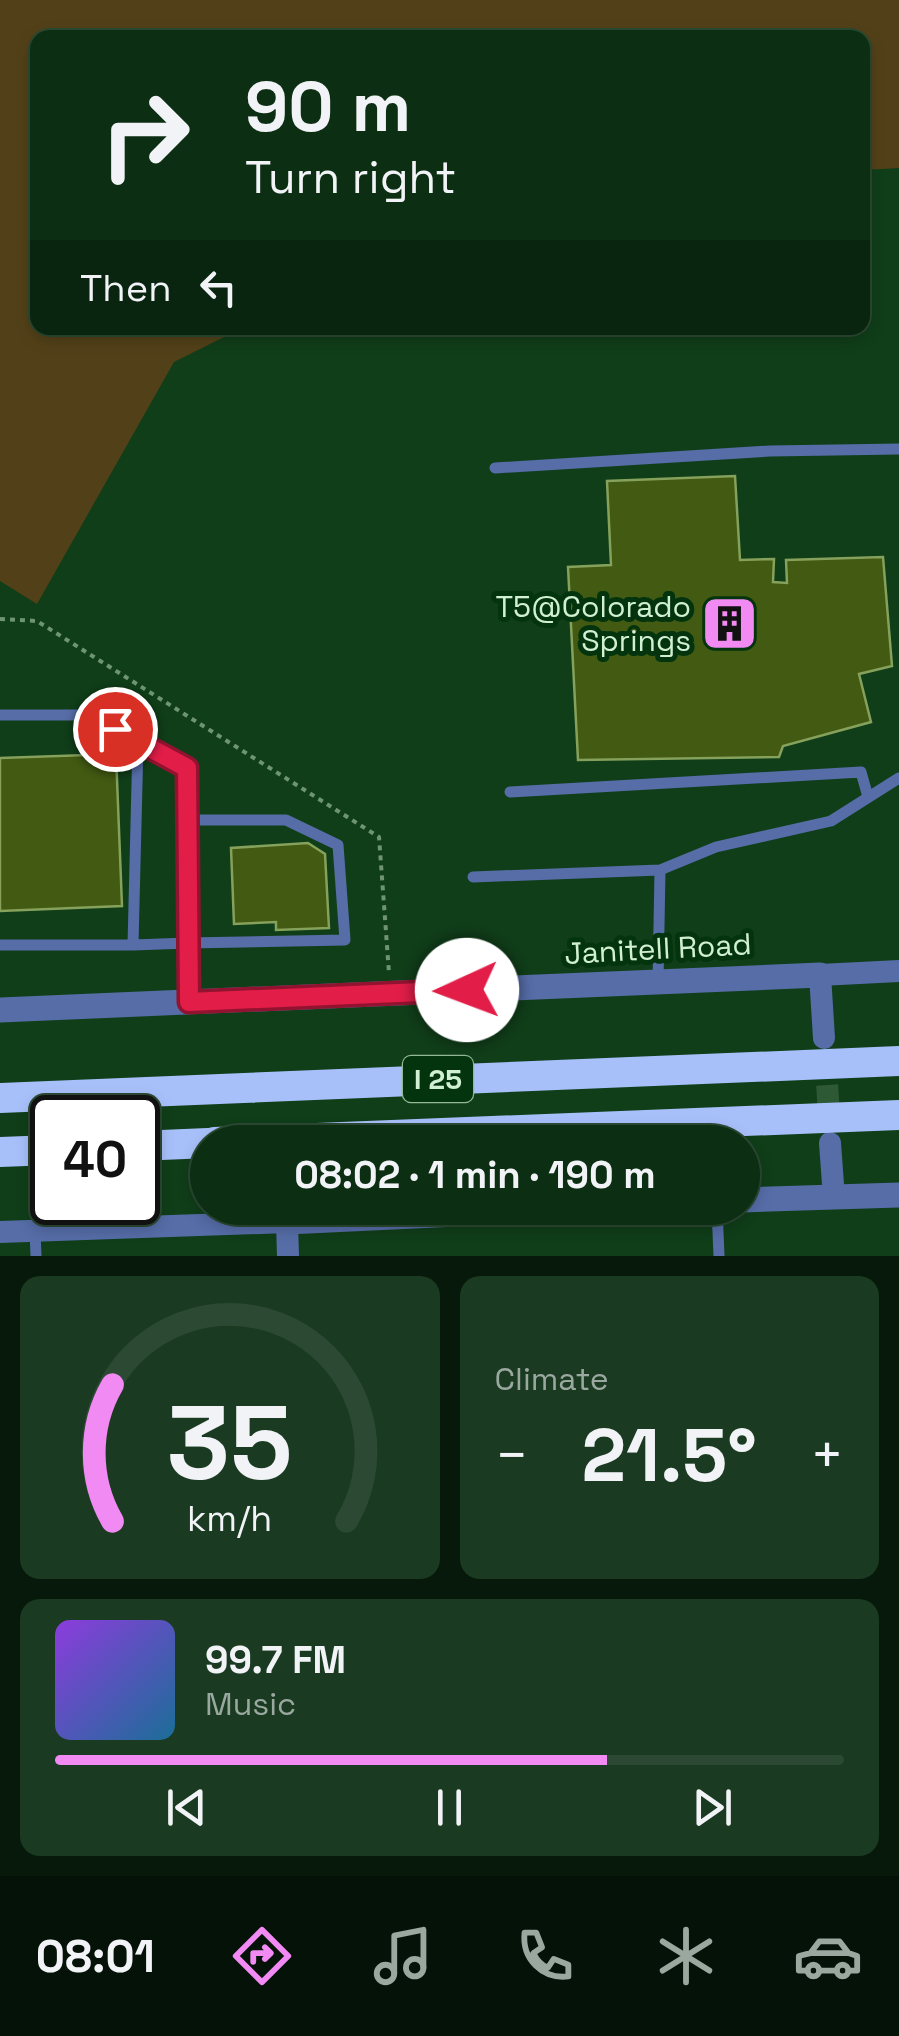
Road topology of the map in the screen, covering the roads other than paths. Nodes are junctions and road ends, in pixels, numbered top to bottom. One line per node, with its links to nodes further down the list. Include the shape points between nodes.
1 (899, 449): 2 (lane)
2 (494, 468)
3 (0, 716): 4 (lane, via 93,715)
4 (138, 743): 8 (lane, via 187,768); 12 (lane)
5 (899, 778): 7 (lane)
6 (510, 792): 7 (lane, via 861,772)
7 (868, 798): 9 (lane, via 831,821 716,848)
8 (187, 820): 11 (lane); 11 (lane, via 286,820 338,845 346,940)
9 (660, 870): 10 (lane); 16 (lane)
10 (472, 877)
11 (188, 943): 12 (lane); 17 (lane)
12 (134, 944): 13 (lane)
13 (0, 945)
14 (899, 971): 15 (street, Janitell Road)
15 (820, 975): 16 (street, Janitell Road); 19 (street)
16 (658, 982): 17 (street, Janitell Road)
17 (189, 1002): 18 (street, Janitell Road)
18 (0, 1010)
19 (824, 1038)
20 (887, 1062): 21 (highway, I 25)
21 (0, 1098)
22 (899, 1115): 23 (highway, I 25)
23 (653, 1125)
24 (830, 1143): 30 (street)
25 (190, 1144): 26 (highway, I 25)
26 (160, 1145)
27 (30, 1151): 28 (highway)
28 (0, 1152)
29 (899, 1195): 30 (street)
30 (834, 1198): 31 (street)
31 (760, 1200)
32 (203, 1225): 35 (street)
33 (287, 1225): 38 (street)
34 (718, 1225): 39 (lane)
35 (35, 1231): 36 (street); 37 (lane)
36 (0, 1232)
37 (36, 1256)
38 (288, 1256)
39 (719, 1256)

